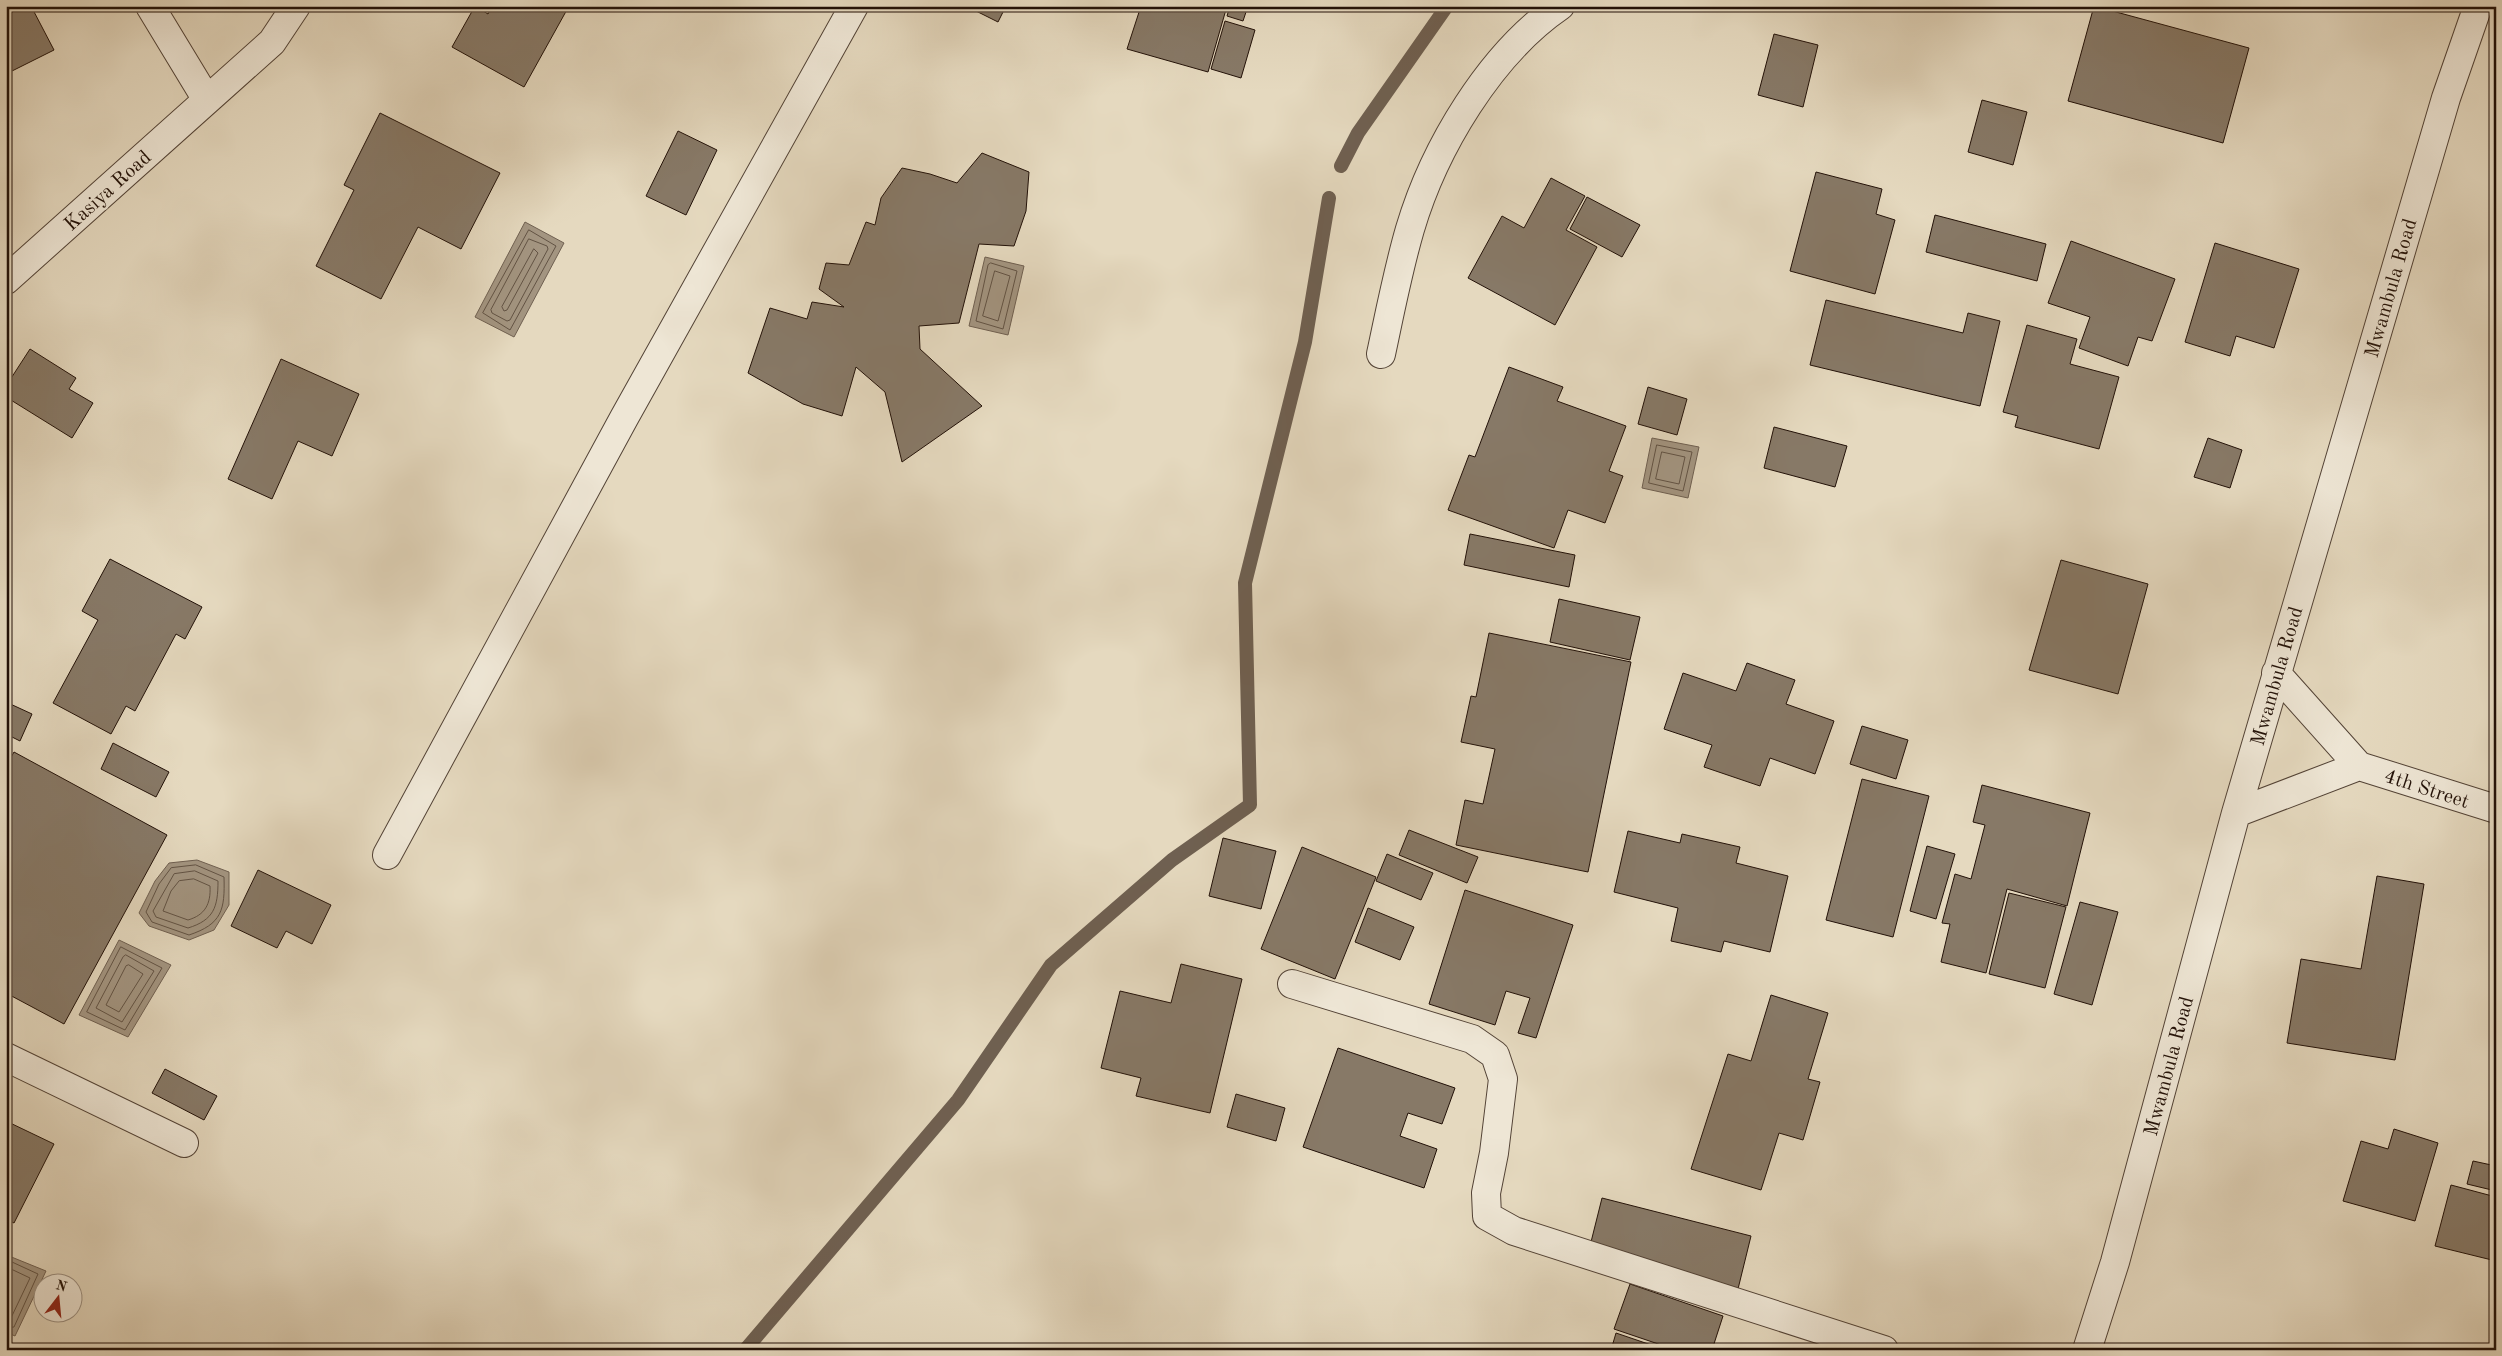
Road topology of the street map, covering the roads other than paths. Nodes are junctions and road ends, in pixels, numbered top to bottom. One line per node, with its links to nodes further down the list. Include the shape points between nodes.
1 (150, 6): 6 (street)
2 (296, 6): 6 (street, Kasiya Road, via 272,42)
3 (854, 6): 13 (street, via 624,418)
4 (1560, 6): 8 (street, via 1539,21 1490,73 1441,150 1411,228)
5 (2478, 6): 9 (street, Mwambula Road, via 2446,98)
6 (207, 100): 7 (street, Kasiya Road)
7 (6, 280)
8 (1380, 354)
9 (2276, 673): 10 (street, 4th Street); 12 (street, Mwambula Road)
10 (2359, 766): 11 (street, 4th Street); 12 (street, 4th Street)
11 (2496, 810)
12 (2236, 812): 18 (street, Mwambula Road, via 2115,1262)
13 (387, 855)
14 (1292, 984): 17 (street, via 1472,1039 1495,1054 1504,1079 1486,1193 1487,1216 1514,1231)
15 (6, 1057): 16 (street)
16 (184, 1143)
17 (1884, 1350)
18 (2087, 1350)

